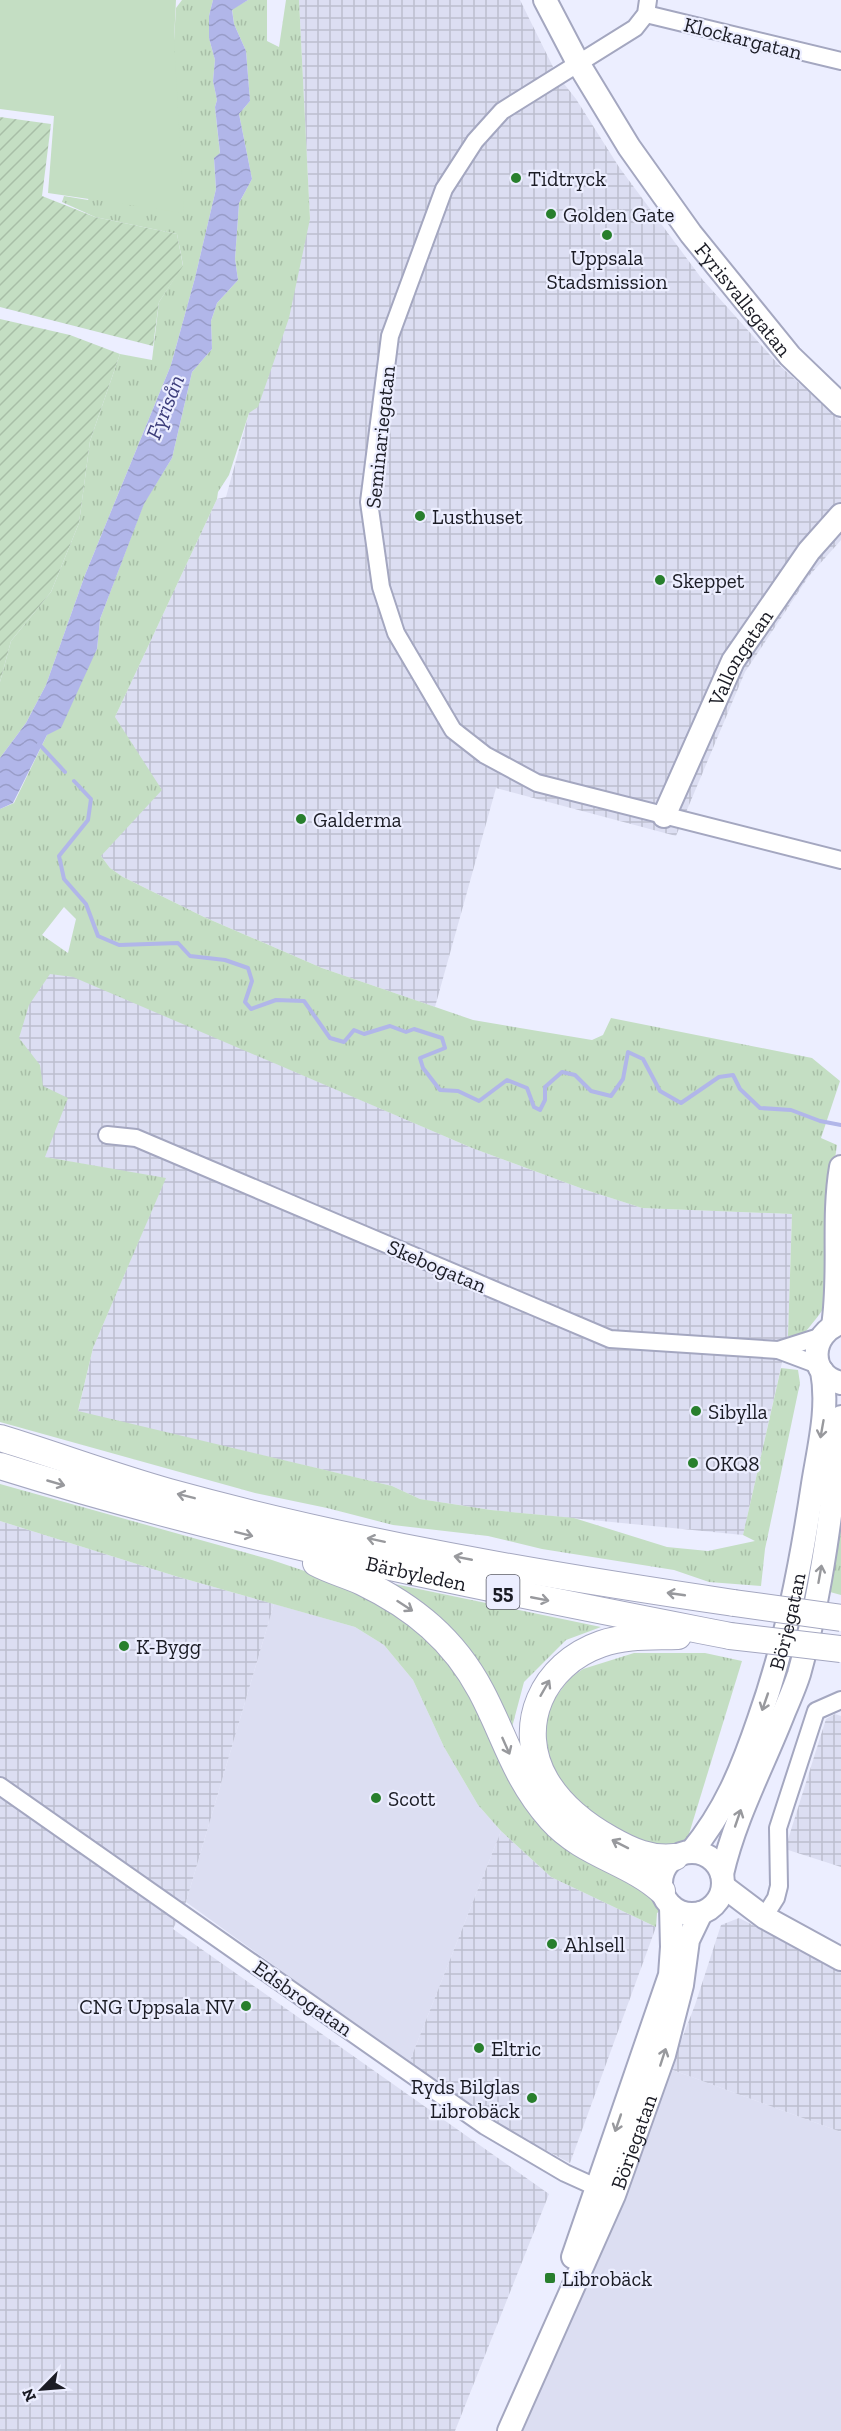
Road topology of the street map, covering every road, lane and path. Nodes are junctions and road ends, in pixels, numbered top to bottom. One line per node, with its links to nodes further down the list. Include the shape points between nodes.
1 (545, 0): 4 (main road, Fyrisvallsgatan)
2 (647, 7): 3 (street, Klockargatan); 4 (street, Seminariegatan, via 634,28)
3 (841, 62)
4 (578, 63): 5 (main road, Fyrisvallsgatan, via 629,147 691,234 795,362); 7 (street, Seminariegatan, via 502,111 475,141 444,189 390,336 369,502 381,587 396,633 453,730 485,755 537,783)
5 (841, 405)
6 (841, 515): 7 (main road, Vallongatan, via 809,551 733,661)
7 (664, 816): 8 (street, Seminariegatan)
8 (841, 860)
9 (107, 1135): 12 (street, Skebogatan, via 136,1138 610,1339)
10 (841, 1167): 11 (main road, via 837,1293)
11 (832, 1328): 12 (street, Skebogatan); 13 (main road, Börjegatan, via 816,1350)
12 (778, 1350): 13 (street, Skebogatan)
13 (827, 1373): 23 (main road, Börjegatan, one-way to 23, via 798,1575 776,1671 727,1800)
14 (841, 1417): 24 (main road, Börjegatan, one-way to 14, via 742,1807 799,1675 819,1578)
15 (0, 1438): 18 (main road, Bärbyleden / 55, one-way to 15, bridge, via 573,1580 301,1525 168,1491)
16 (0, 1466): 17 (main road, Bärbyleden / 55, one-way to 17)
17 (277, 1542): 19 (main road, Bärbyleden / 55, one-way to 19, via 478,1587); 25 (main road, one-way to 25, via 403,1604 434,1627 472,1676 518,1772 540,1806 590,1850 640,1874)
18 (841, 1618)
19 (730, 1635): 20 (main road, Bärbyleden / 55, bridge); 23 (main road, one-way to 19, via 662,1859 646,1855 586,1824 545,1779 534,1744 536,1714 540,1697 552,1677 573,1657 600,1644 634,1637)
20 (841, 1648)
21 (841, 1700): 26 (street, via 816,1711 778,1828 779,1886)
22 (0, 1786): 28 (street, Edsbrogatan, via 485,2126 565,2173)
23 (683, 1855): 24 (main road, via 710,1858); 25 (main road, via 663,1872)
24 (716, 1894): 25 (main road, via 691,1914 680,1912); 26 (main road); 28 (main road, Börjegatan, one-way to 24, via 664,2055 682,1985 688,1940)
25 (667, 1898): 28 (main road, Börjegatan, one-way to 28, via 672,1947 670,1975)
26 (765, 1917): 27 (main road)
27 (841, 1959)
28 (605, 2191): 29 (main road, Börjegatan)
29 (509, 2431)

